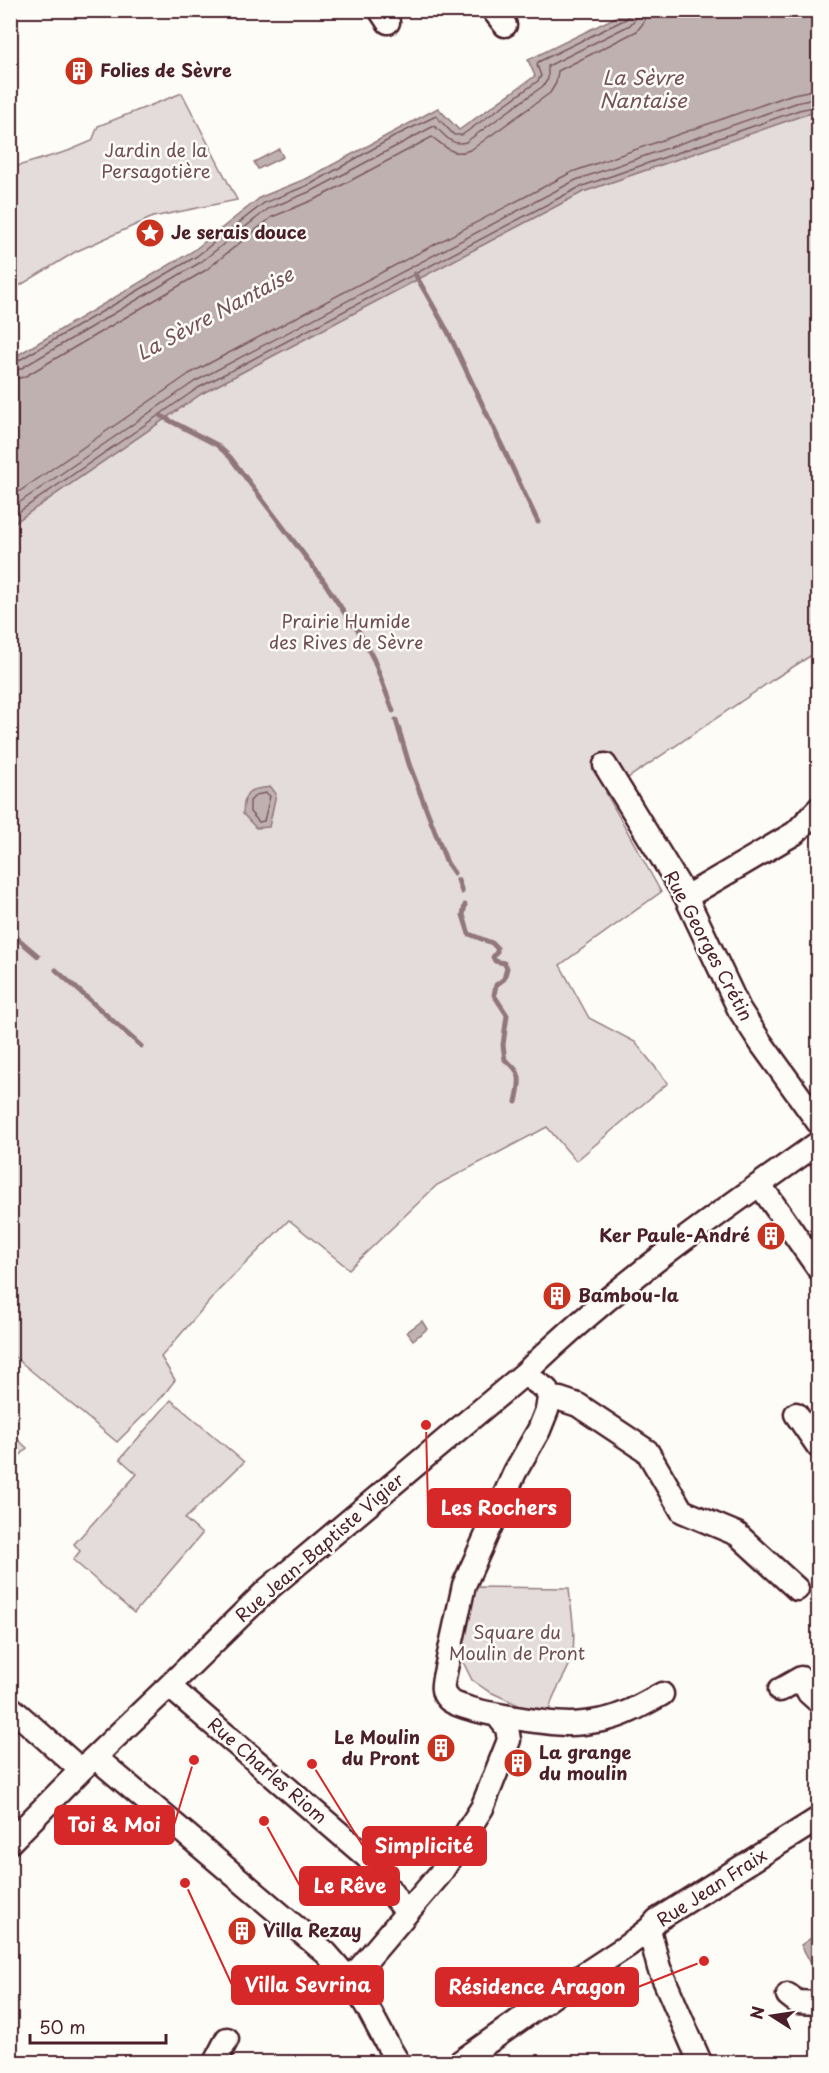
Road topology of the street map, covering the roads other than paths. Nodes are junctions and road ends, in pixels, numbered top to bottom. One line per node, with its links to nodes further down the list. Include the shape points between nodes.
1 (605, 765): 3 (street, Rue Georges Crétin)
2 (819, 808): 3 (street, via 795,833)
3 (686, 897): 4 (street, Rue Georges Crétin, via 739,1009)
4 (819, 1122)
5 (819, 1143): 6 (street, Rue Jean-Baptiste Vigier)
6 (759, 1185): 7 (street); 8 (street, Rue Jean-Baptiste Vigier, via 622,1289)
7 (819, 1268)
8 (524, 1374): 9 (street, via 546,1389); 13 (street, Rue Jean-Baptiste Vigier, via 268,1589)
9 (549, 1398): 12 (street, via 579,1405 647,1451 682,1511 737,1534); 18 (street, via 539,1430 515,1472 465,1586 443,1683 444,1693 454,1704)
10 (796, 1414): 11 (street)
11 (818, 1444)
12 (797, 1590)
13 (169, 1686): 19 (street, Rue Jean-Baptiste Vigier); 22 (street, Rue Charles Riom, via 368,1858)
14 (780, 1690): 16 (street, via 801,1678)
15 (662, 1694): 18 (street, via 616,1716 579,1723)
16 (819, 1701)
17 (10, 1707): 19 (street)
18 (496, 1715): 22 (street, via 507,1728 509,1740 482,1808 440,1874)
19 (88, 1764): 21 (street, Rue Jean-Baptiste Vigier); 24 (street, via 326,1953)
20 (819, 1819): 23 (street, Rue Jean Fraix, via 657,1920)
21 (10, 1842)
22 (408, 1912): 24 (street)
23 (650, 1929): 30 (street, Rue Jean Fraix); 31 (street, via 659,1968)
24 (348, 1978): 29 (street)
25 (788, 1995): 26 (street, via 796,2002)
26 (819, 2003)
27 (227, 2039): 28 (street)
28 (215, 2062)
29 (398, 2062)
30 (460, 2062)
31 (700, 2062)

